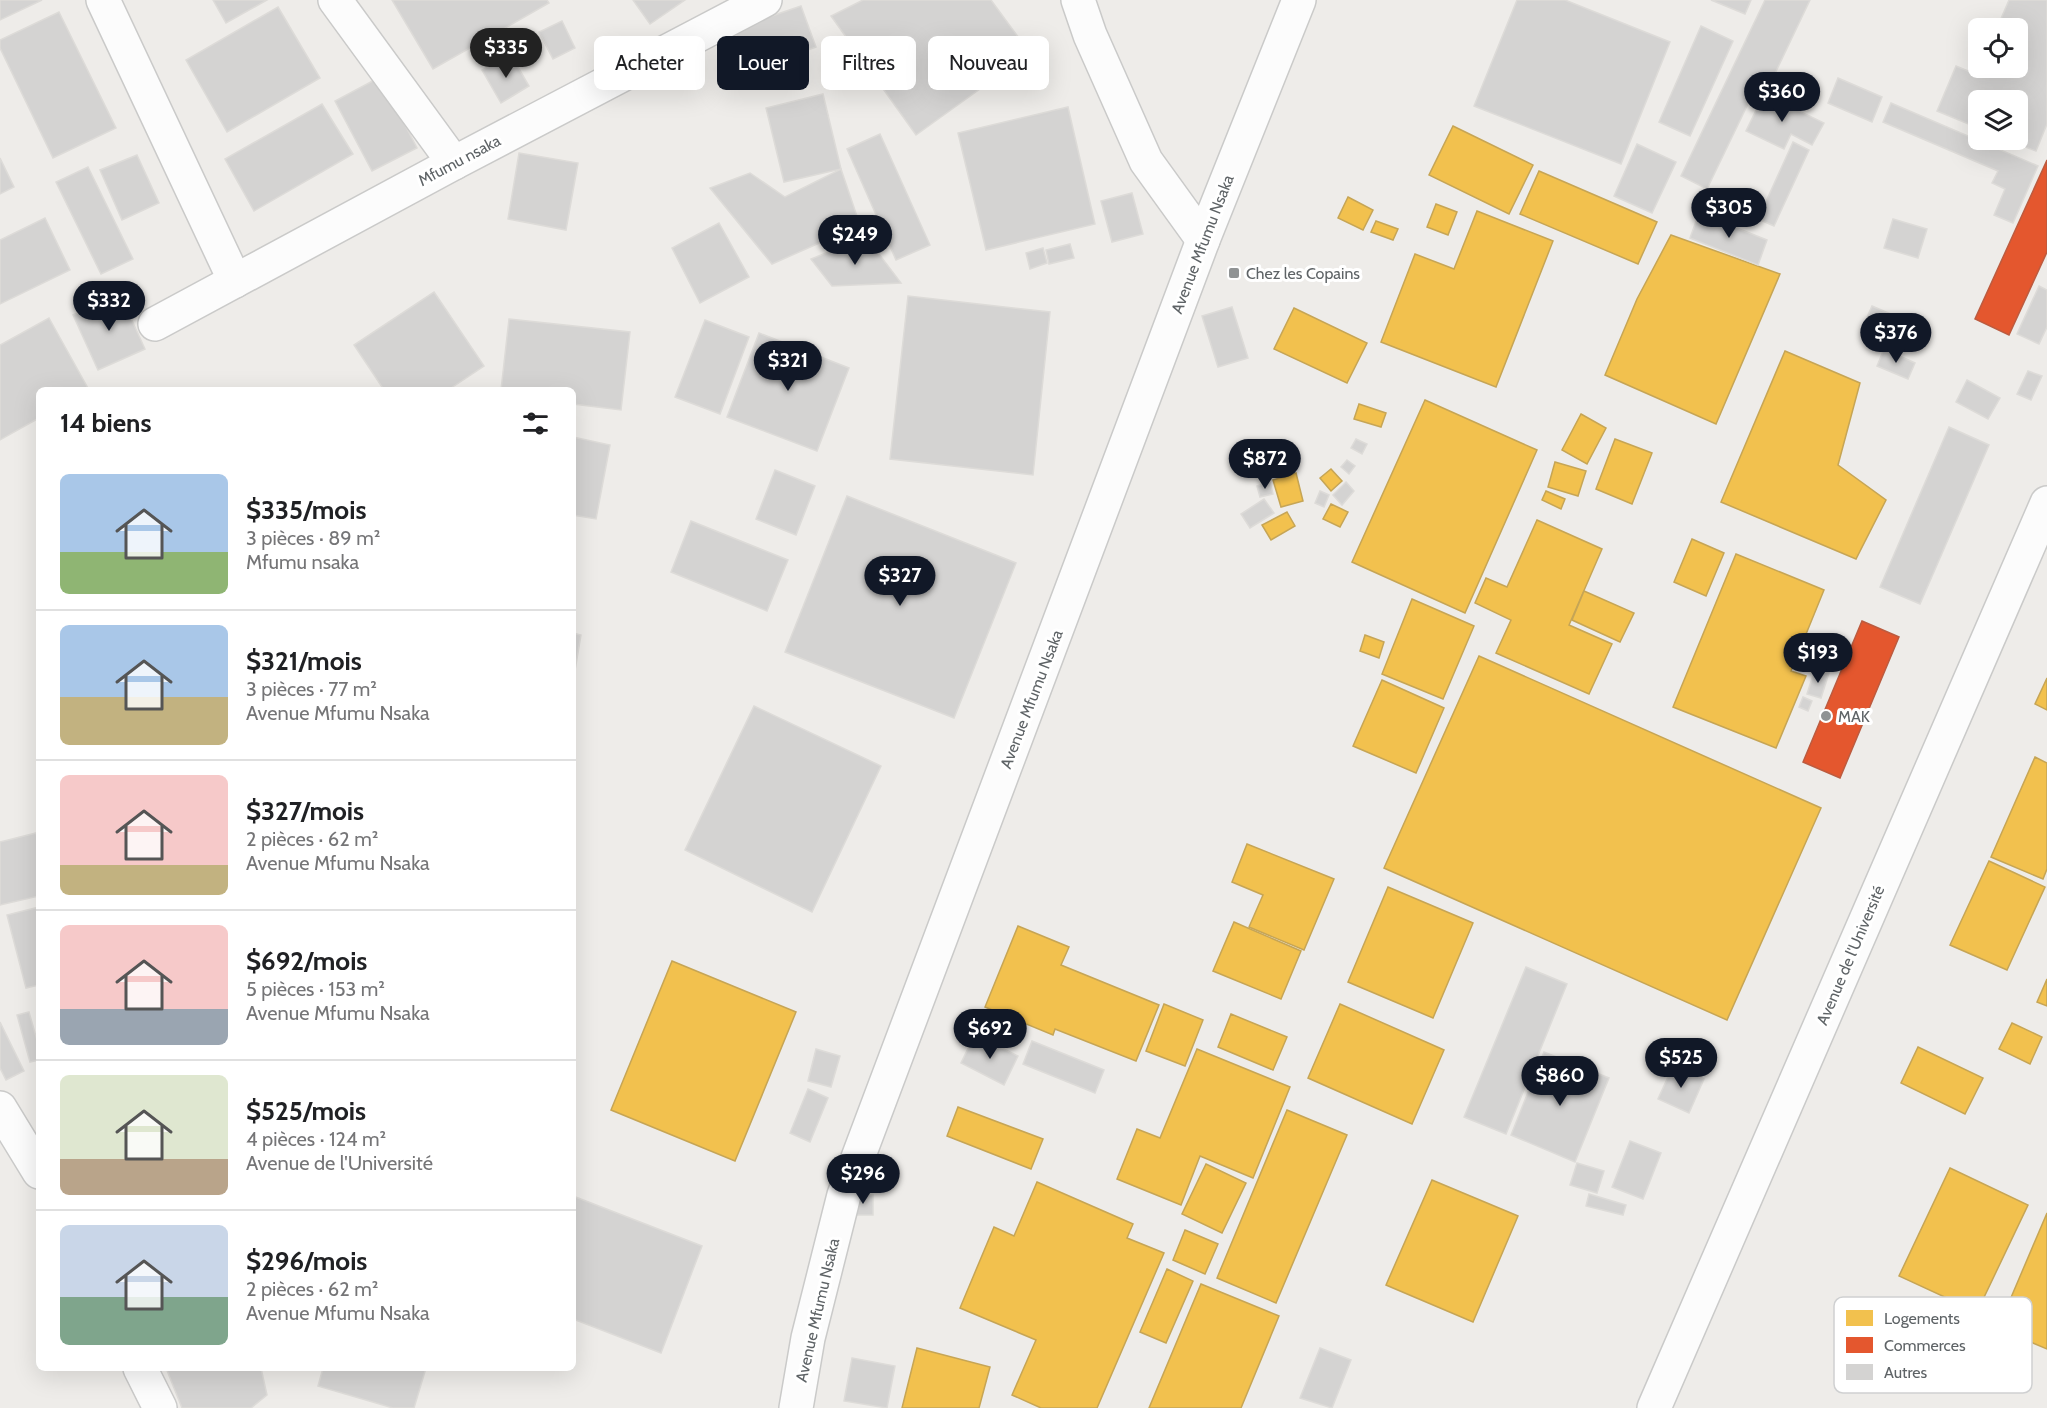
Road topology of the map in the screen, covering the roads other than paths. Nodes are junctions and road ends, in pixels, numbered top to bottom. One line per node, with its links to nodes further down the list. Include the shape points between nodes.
1 (103, 0): 8 (street)
2 (335, 0): 6 (street)
3 (765, 0): 6 (street, Mfumu nsaka)
4 (1078, 0): 7 (street, via 1146,161)
5 (1299, 0): 7 (street, Avenue Mfumu Nsaka)
6 (454, 163): 8 (street, Mfumu nsaka)
7 (1203, 240): 15 (street, Avenue Mfumu Nsaka, via 844,1195 808,1338)
8 (235, 281): 9 (street, Mfumu nsaka)
9 (155, 324)
10 (2047, 503): 16 (street, Avenue de l'Université)
11 (0, 1108): 12 (street)
12 (36, 1167)
13 (142, 1371): 14 (street)
14 (160, 1408)
15 (796, 1408)
16 (1654, 1408)

